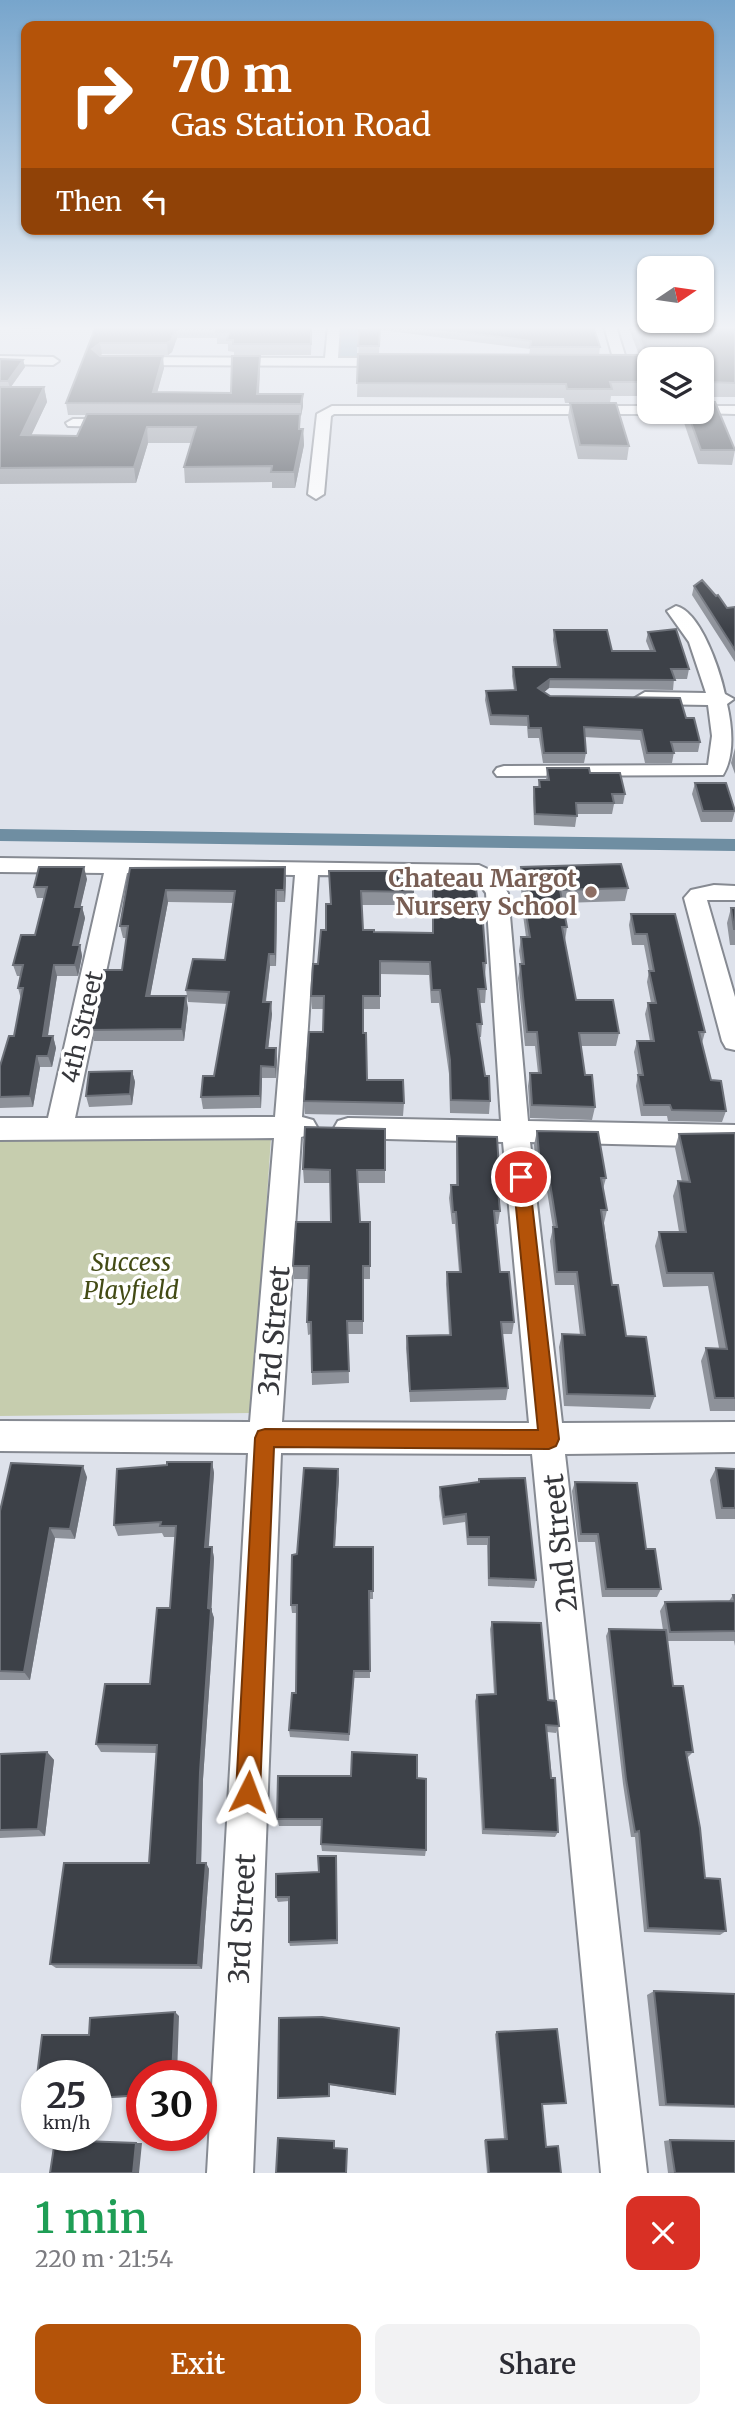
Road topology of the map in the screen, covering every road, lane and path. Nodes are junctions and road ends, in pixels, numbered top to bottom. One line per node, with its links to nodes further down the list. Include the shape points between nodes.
1 (316, 427): 2 (street)
2 (316, 494)
3 (676, 611): 5 (street, via 701,639)
4 (630, 698): 5 (street)
5 (724, 699): 6 (street)
6 (732, 721): 7 (street, via 729,750 716,771)
7 (504, 772)
8 (0, 865): 9 (street, 2nd Street)
9 (117, 867): 10 (street, 2nd Street); 15 (street, 4th Street)
10 (307, 868): 13 (street, 3rd Street); 16 (street, 2nd Street, via 442,870 480,872 486,877 496,893)
11 (735, 893): 12 (street, via 708,892 695,898)
12 (735, 1041)
13 (288, 1127): 15 (street); 16 (street); 20 (street, 3rd Street)
14 (0, 1129): 15 (street)
15 (59, 1129)
16 (516, 1130): 17 (street); 21 (street, 2nd Street)
17 (735, 1136)
18 (0, 1436): 20 (street)
19 (735, 1437): 21 (street)
20 (265, 1438): 21 (street); 22 (street, 3rd Street)
21 (549, 1439): 23 (street, 2nd Street)
22 (230, 2173)
23 (624, 2173)

